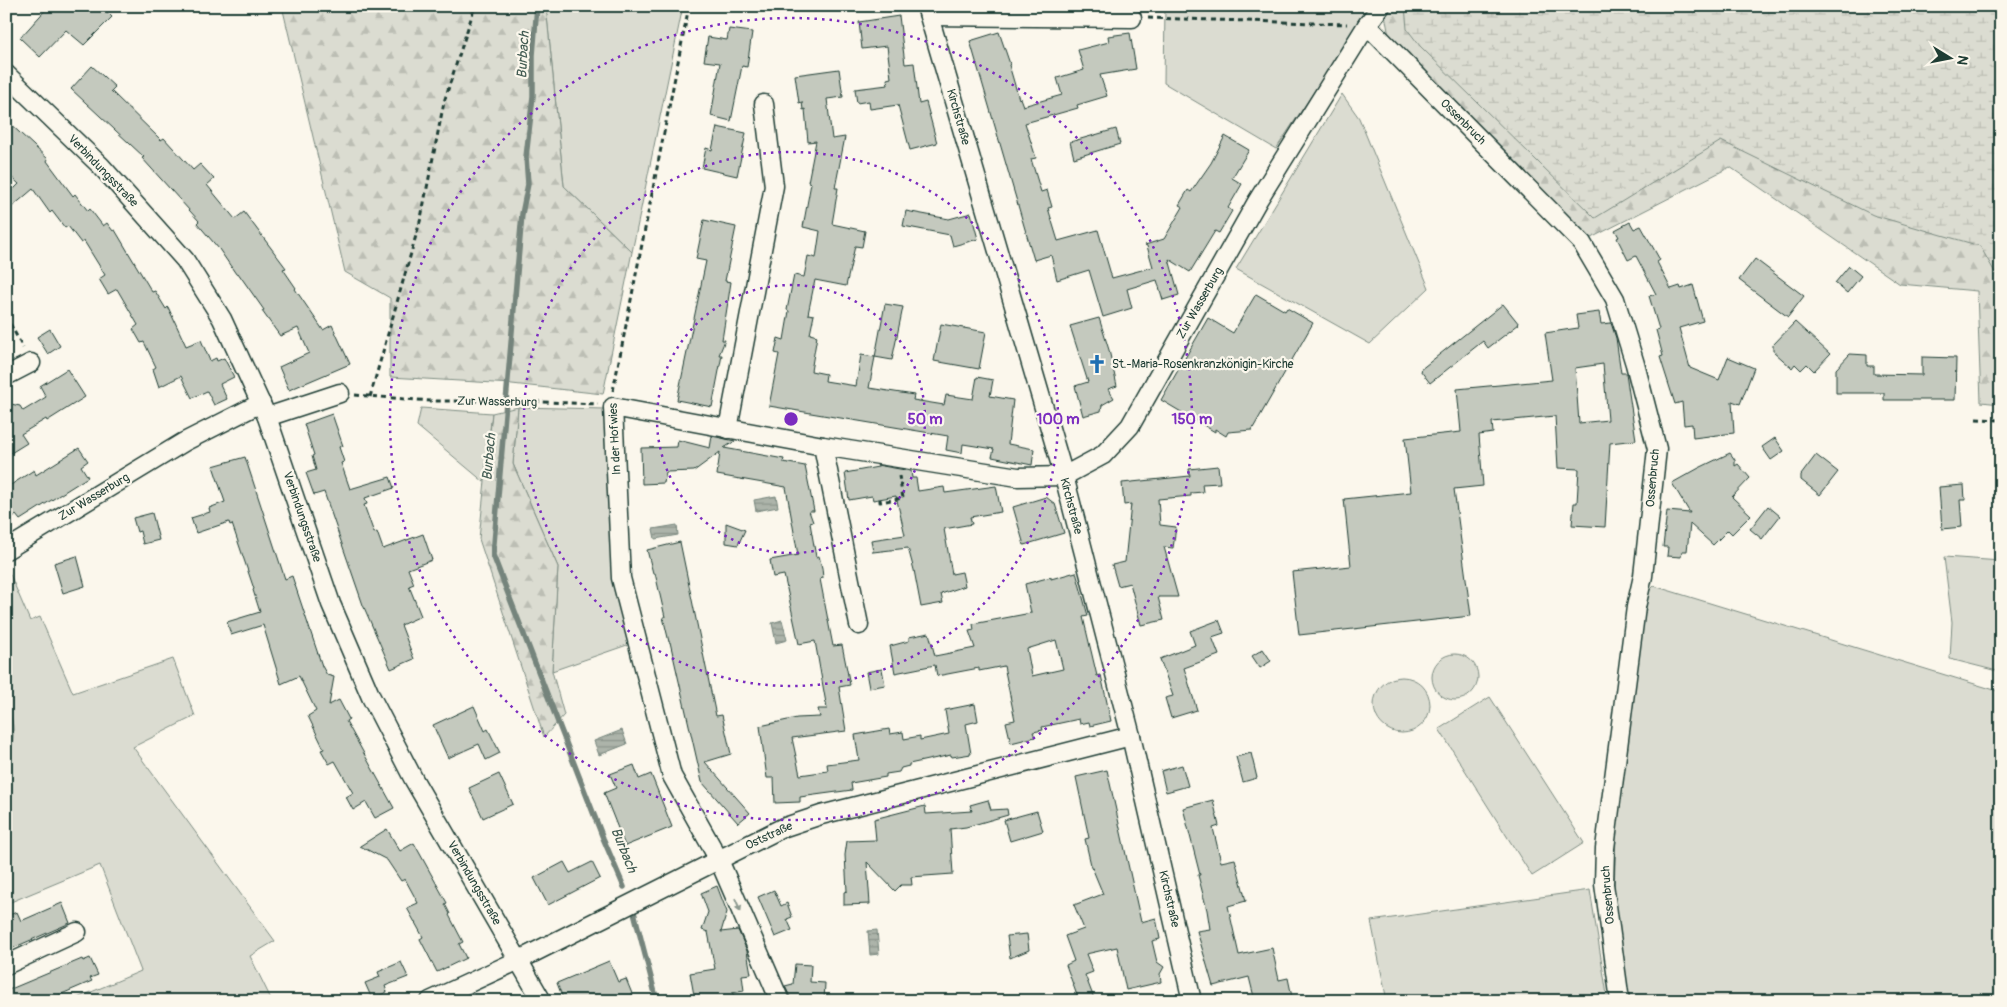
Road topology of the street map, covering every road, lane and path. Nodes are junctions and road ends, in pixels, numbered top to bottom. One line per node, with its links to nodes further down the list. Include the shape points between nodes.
1 (475, 6): 13 (path, via 444,102 421,218)
2 (689, 6): 14 (path, In der Hofwies, via 637,264)
3 (1381, 6): 6 (street, Zur Wasserburg)
4 (928, 11): 5 (street, Kirchstraße); 21 (street, Kirchstraße)
5 (1132, 18): 6 (path)
6 (1367, 25): 21 (street, Zur Wasserburg, via 1258,200 1130,426 1103,455); 34 (street, Ossenbruch, via 1582,243 1615,300 1640,383 1657,449 1643,576 1636,607 1605,848 1604,884)
7 (6, 74): 15 (street, Verbindungsstraße, via 101,166 185,260 222,319)
8 (764, 104): 18 (street, via 774,186)
9 (6, 316): 10 (path)
10 (31, 363): 11 (street)
11 (6, 376)
12 (340, 393): 13 (path, Zur Wasserburg); 15 (street, Zur Wasserburg)
13 (370, 397): 14 (path, Zur Wasserburg, via 601,404)
14 (613, 407): 18 (street, Zur Wasserburg); 26 (street, In der Hofwies, via 621,578 672,776)
15 (264, 410): 23 (street, Zur Wasserburg, via 184,442); 28 (street, Verbindungsstraße, via 331,604 371,697 414,780)
16 (1976, 419): 17 (path)
17 (2001, 420)
18 (728, 429): 19 (street, Zur Wasserburg)
19 (823, 446): 20 (street, Zur Wasserburg); 24 (street)
20 (896, 458): 21 (street, Zur Wasserburg, via 1018,477); 22 (path, via 903,498 880,502)
21 (1064, 476): 25 (street, Kirchstraße)
22 (880, 499)
23 (6, 550)
24 (859, 625)
25 (1131, 736): 26 (street, Oststraße, via 821,815 782,828); 33 (street, Kirchstraße)
26 (719, 860): 28 (street, Oststraße); 32 (street, In der Hofwies, one-way to 32)
27 (77, 932): 29 (street)
28 (519, 960): 30 (street, Oststraße); 31 (street, Verbindungsstraße)
29 (6, 964)
30 (430, 1001)
31 (542, 1001)
32 (780, 1001)
33 (1192, 1001)
34 (1620, 1001)

